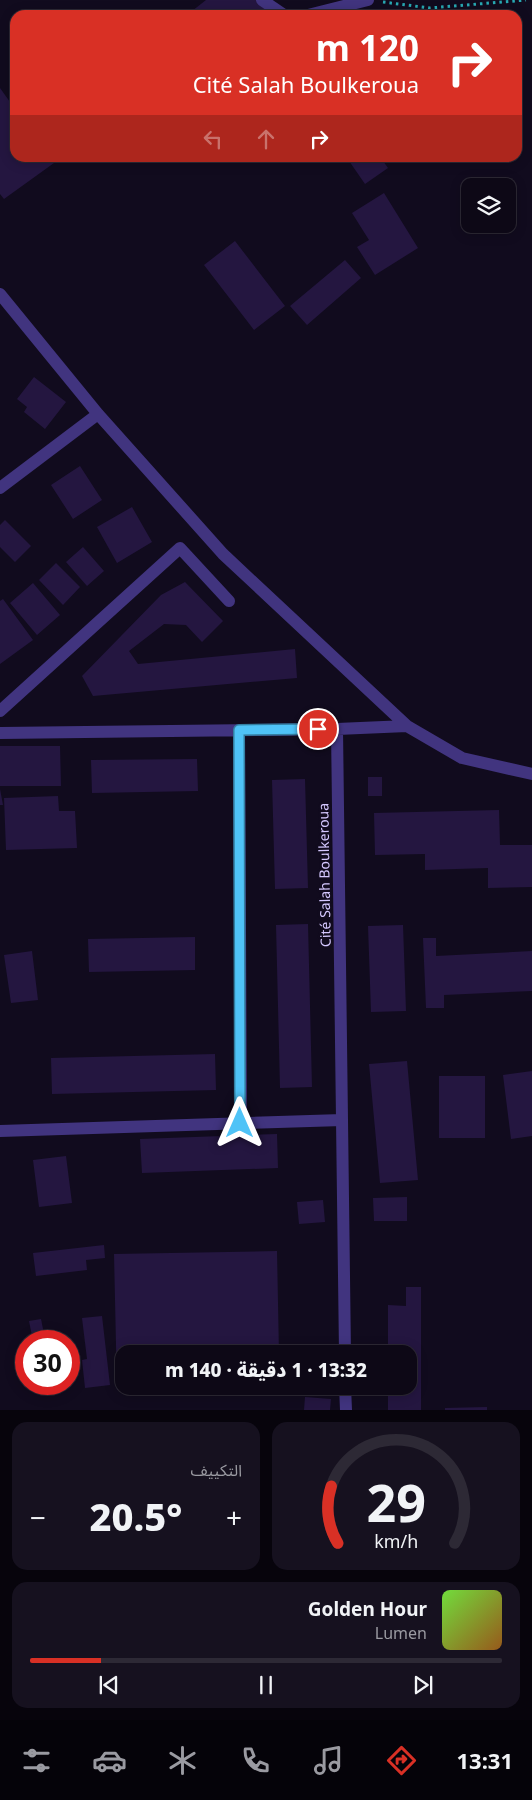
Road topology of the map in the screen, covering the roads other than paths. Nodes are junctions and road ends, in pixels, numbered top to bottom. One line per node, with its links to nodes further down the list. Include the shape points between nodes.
1 (262, 0): 3 (street)
2 (368, 0): 4 (street)
3 (277, 10)
4 (328, 10)
5 (0, 294): 6 (street)
6 (98, 414): 7 (street); 10 (street, via 223,554)
7 (0, 488)
8 (229, 601): 9 (street, via 180,548)
9 (0, 711)
10 (406, 726): 11 (street); 14 (street, via 462,758)
11 (337, 729): 12 (street); 15 (street, Cité Salah Boulkeroua)
12 (239, 730): 13 (street); 16 (street)
13 (0, 732)
14 (532, 774)
15 (342, 1120): 16 (street); 18 (street, Cité Salah Boulkeroua)
16 (240, 1123): 17 (street)
17 (0, 1131)
18 (345, 1345)
19 (345, 1395): 20 (street)
20 (346, 1410)

